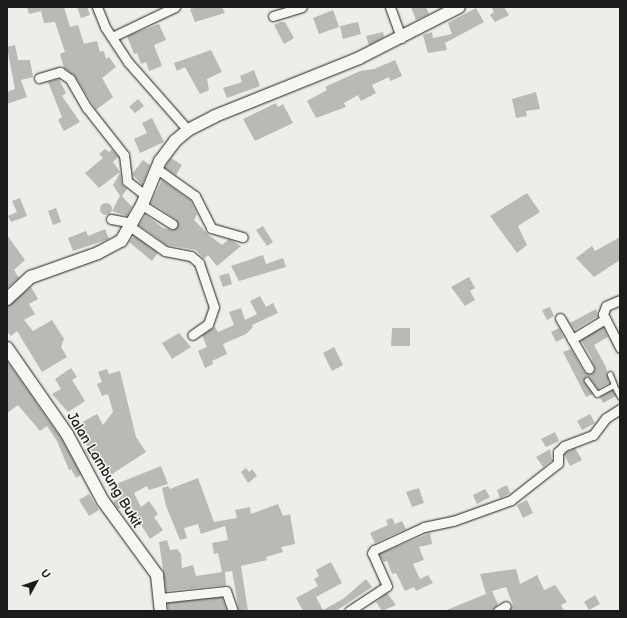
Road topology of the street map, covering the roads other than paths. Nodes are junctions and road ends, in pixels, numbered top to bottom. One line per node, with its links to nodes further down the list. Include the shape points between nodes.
1 (97, 7): 7 (street)
2 (175, 7): 7 (street)
3 (302, 7): 6 (street)
4 (390, 7): 8 (street)
5 (459, 7): 8 (street)
6 (273, 16)
7 (112, 37): 10 (street, via 128,62)
8 (401, 38): 10 (street)
9 (39, 78): 12 (street, via 60,72 70,79 87,108 124,155 127,181)
10 (188, 130): 11 (street, via 168,149)
11 (157, 169): 12 (street); 16 (street, via 195,196 211,228)
12 (144, 201): 14 (street); 15 (street)
13 (111, 219): 15 (street)
14 (172, 224)
15 (132, 225): 17 (street, via 116,244 31,277); 21 (street, via 165,251 191,256 199,263 214,307 208,324)
16 (242, 237)
17 (7, 299)
18 (620, 300): 20 (street, via 606,306 603,310)
19 (560, 318): 22 (street)
20 (605, 319): 22 (street); 24 (street)
21 (192, 335)
22 (572, 339): 25 (street)
23 (7, 348): 31 (street, Jalan Lambung Bukit, via 67,434 103,501 157,575)
24 (620, 348)
25 (589, 369)
26 (610, 375): 28 (lane)
27 (587, 380): 28 (lane, via 597,394)
28 (614, 385): 29 (lane)
29 (620, 396)
30 (620, 409): 35 (street, via 606,418 592,436 564,446 558,452 558,463 511,500 453,522 424,527 374,550 372,553 387,586)
31 (160, 598): 33 (street, Jalan Lambung Bukit); 34 (street, via 226,591)
32 (506, 606): 36 (street)
33 (161, 611)
34 (233, 611)
35 (349, 611)
36 (498, 611)

